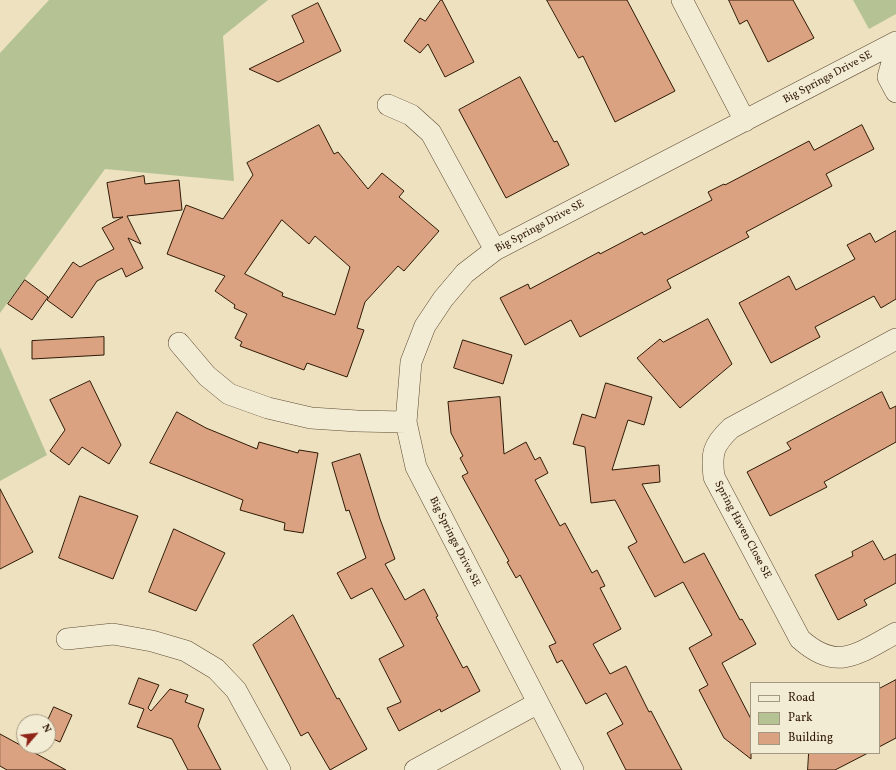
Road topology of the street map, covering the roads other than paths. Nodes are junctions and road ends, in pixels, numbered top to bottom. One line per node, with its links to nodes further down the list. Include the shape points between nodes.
1 (682, 0): 6 (street)
2 (896, 42): 6 (street, Big Springs Drive SE)
3 (896, 48): 4 (street, via 888,77)
4 (896, 92)
5 (388, 105): 7 (street, via 411,115 431,133)
6 (745, 121): 7 (street, Big Springs Drive SE)
7 (495, 250): 10 (street, Big Springs Drive SE, via 465,273 425,326 412,362)
8 (896, 338): 11 (street, Spring Haven Close SE, via 731,428 720,438 713,451 712,462 714,477 800,638 810,648 834,658 851,657)
9 (179, 343): 10 (street, via 207,376 229,394 268,408 311,418)
10 (406, 422): 13 (street, Big Springs Drive SE, via 416,467)
11 (896, 633)
12 (67, 639): 14 (street, via 113,634 152,641 186,651 216,669 236,690)
13 (538, 703): 15 (street); 16 (street, Big Springs Drive SE)
14 (280, 770)
15 (415, 770)
16 (573, 770)

